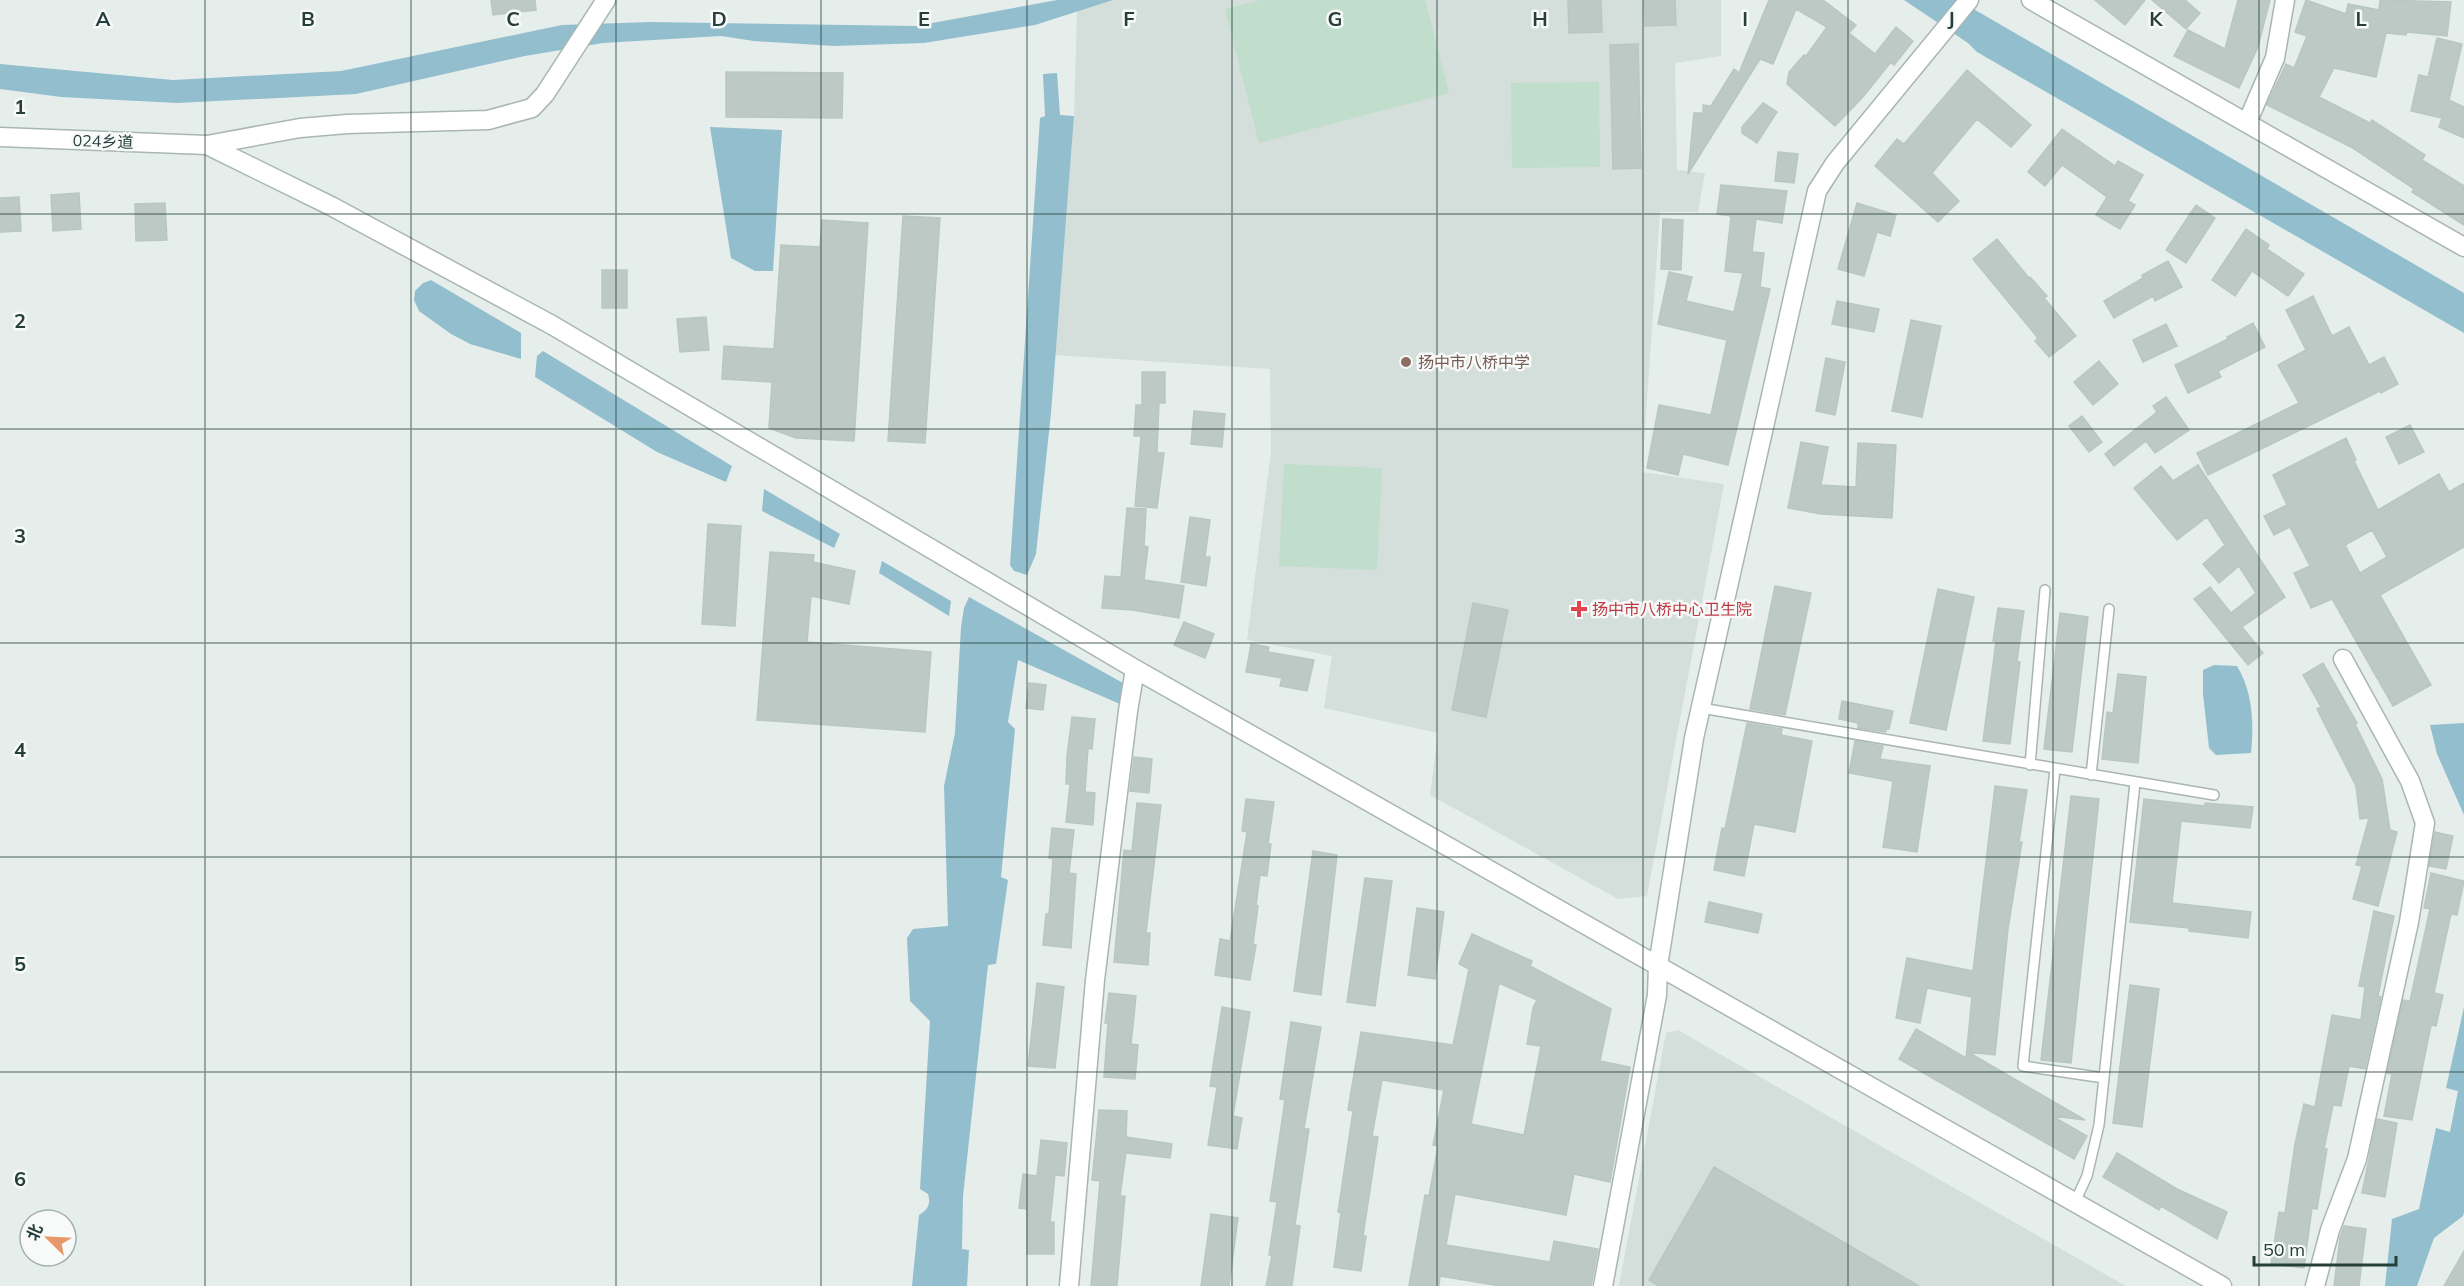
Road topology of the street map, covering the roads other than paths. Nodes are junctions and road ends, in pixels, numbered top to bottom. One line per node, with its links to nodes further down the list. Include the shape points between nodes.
1 (606, 0): 7 (street, via 532,108 488,120 300,128)
2 (1969, 0): 13 (street, via 1835,163 1818,191)
3 (2031, 0): 5 (street)
4 (2285, 0): 5 (street, via 2275,58)
5 (2247, 123): 8 (street)
6 (0, 137): 7 (street, 024乡道)
7 (207, 145): 12 (street, via 332,206 552,325)
8 (2464, 247)
9 (2045, 590): 14 (lane)
10 (2109, 609): 16 (lane)
11 (2343, 659): 25 (street, via 2410,781 2425,823 2409,922 2357,1159 2330,1230)
12 (1135, 669): 19 (street); 22 (street, via 1095,980)
13 (1701, 708): 14 (lane); 19 (street)
14 (2030, 765): 15 (lane)
15 (2055, 769): 16 (lane); 20 (lane, via 2023,1066)
16 (2091, 775): 17 (lane)
17 (2135, 783): 18 (lane); 20 (lane)
18 (2214, 795)
19 (1658, 966): 21 (street); 23 (street, via 1657,995)
20 (2104, 1078): 21 (lane, via 2099,1125 2087,1176)
21 (2075, 1203): 24 (street)
22 (1069, 1286)
23 (1603, 1286)
24 (2222, 1286)
25 (2315, 1286)

